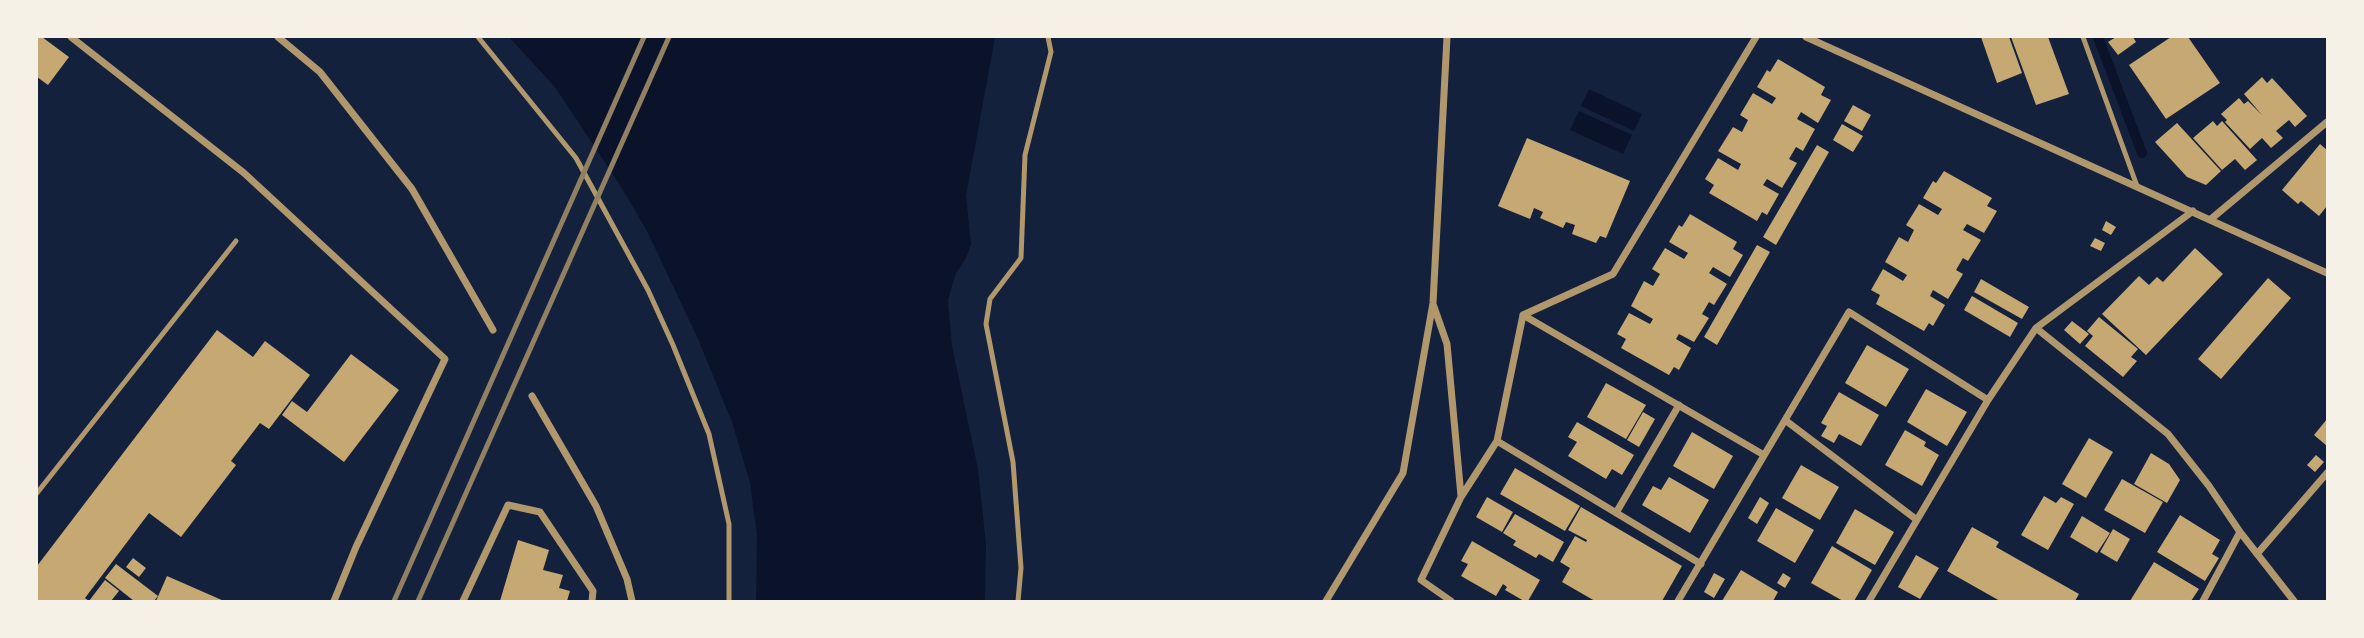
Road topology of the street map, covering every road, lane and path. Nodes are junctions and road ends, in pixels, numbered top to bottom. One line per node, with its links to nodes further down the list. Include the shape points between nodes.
1 (71, 37): 33 (street, via 244,173 445,359)
2 (278, 37): 18 (street, via 320,72 412,189)
3 (478, 37): 37 (lane, via 576,158 673,345 709,434 729,524)
4 (1048, 37): 38 (lane, via 1051,52 1025,155 1021,258 990,299 986,324 1013,462 1021,568)
5 (1447, 37): 15 (street)
6 (1756, 37): 16 (street, via 1613,274)
7 (1806, 37): 10 (street)
8 (2083, 37): 10 (lane)
9 (2327, 122): 12 (street)
10 (2137, 186): 11 (street)
11 (2193, 211): 12 (street); 17 (street)
12 (2211, 219): 14 (street)
13 (236, 241): 26 (lane)
14 (2327, 272)
15 (1433, 303): 27 (street, via 1447,344); 39 (street, via 1403,473)
16 (1523, 315): 21 (street); 23 (street)
17 (2036, 328): 20 (street); 30 (street, via 2168,435)
18 (493, 330)
19 (532, 396): 36 (street, via 596,506)
20 (1988, 400): 22 (street, via 1849,312); 29 (street)
21 (1679, 405): 24 (street); 28 (street)
22 (1785, 420): 24 (street); 29 (street)
23 (1497, 441): 27 (street); 28 (street)
24 (1764, 455): 32 (street)
25 (2327, 473): 31 (street)
26 (37, 493)
27 (1461, 497): 40 (street, via 1421,580)
28 (1616, 513): 32 (street)
29 (1917, 520): 42 (street)
30 (2240, 532): 31 (street); 43 (street)
31 (2257, 554): 44 (street)
32 (1701, 564): 41 (street)
33 (334, 601)
34 (463, 601): 35 (street, via 508,505 540,512 593,591)
35 (592, 601)
36 (632, 601)
37 (729, 601)
38 (1018, 601)
39 (1326, 601)
40 (1451, 601)
41 (1678, 601)
42 (1869, 601)
43 (2203, 601)
44 (2294, 601)

